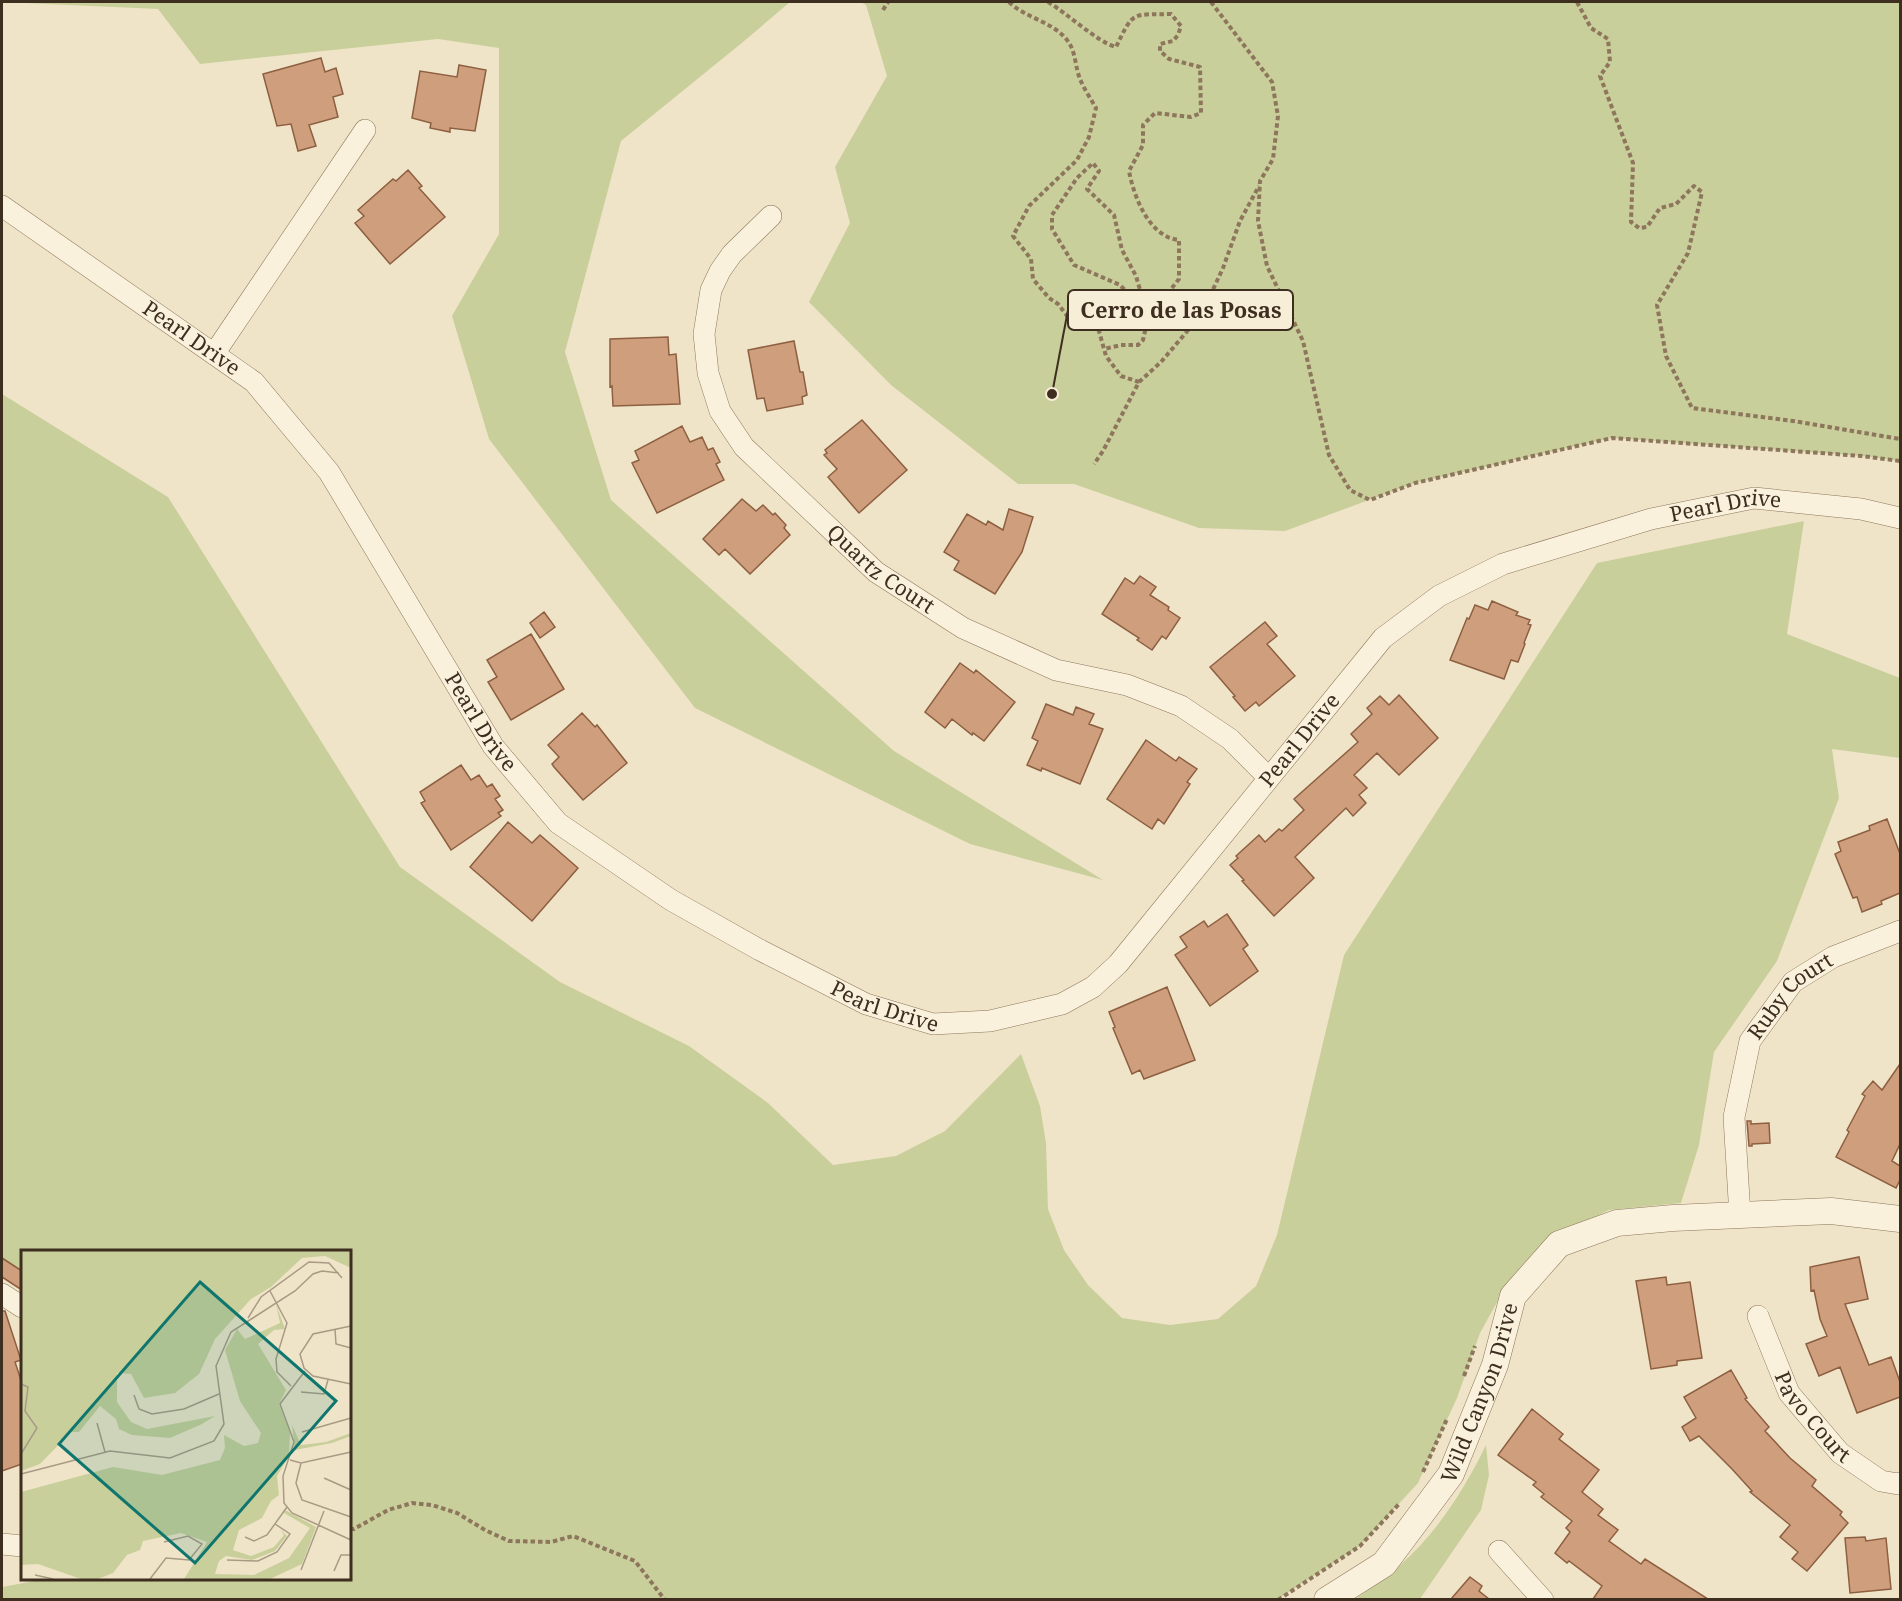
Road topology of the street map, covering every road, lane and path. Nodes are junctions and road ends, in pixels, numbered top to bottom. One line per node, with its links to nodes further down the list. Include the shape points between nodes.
1 (888, 2): 6 (path)
2 (1009, 2): 11 (path, via 1068,40 1079,78 1096,108 1089,137 1077,160 1029,206 1013,236 1031,259 1033,279 1071,321 1099,331)
3 (1048, 2): 11 (path, via 1116,47 1130,20 1138,15 1171,14 1180,26 1178,35 1173,41 1160,44 1160,51 1169,59 1200,67 1201,113 1191,117 1155,113 1143,125 1143,145 1129,171 1132,187 1151,225 1179,240 1179,279 1160,303 1143,300 1122,250 1114,215 1087,189 1099,171 1093,163 1077,178 1052,215 1053,230 1074,265 1120,285 1147,322 1138,345)
4 (1211, 2): 8 (path, via 1272,82 1278,116 1273,159)
5 (1577, 2): 14 (path, via 1591,28 1608,39 1610,62 1600,76 1633,163 1630,222 1639,228 1647,227 1660,208 1676,204 1694,186 1702,192 1688,253 1657,305 1666,356 1692,408)
6 (883, 10)
7 (365, 130): 12 (street)
8 (1260, 185): 13 (path, via 1240,221 1201,315); 15 (path, via 1258,220 1268,266 1303,341 1329,455 1350,490 1371,500 1415,483 1612,438)
9 (2, 207): 12 (street, Pearl Drive)
10 (771, 216): 18 (street, Quartz Court, via 720,271 711,290 704,334 708,373 720,411 744,447 876,572 963,628 1056,670 1127,685 1181,706 1230,739)
11 (1104, 349): 13 (path, via 1120,376)
12 (214, 354): 18 (street, Pearl Drive, via 254,382 329,472 493,746 558,823 671,900 866,1004 933,1024 990,1021 1062,1004 1093,987 1118,964)
13 (1139, 382): 16 (path)
14 (1900, 439)
15 (1900, 461)
16 (1094, 464)
17 (1900, 518): 18 (street, Pearl Drive, via 1861,509 1754,498 1651,519 1503,564 1439,596 1383,638)
18 (1268, 777)
19 (1900, 931): 20 (street, Ruby Court, via 1833,957 1793,982 1750,1041 1734,1117)
20 (1740, 1216): 21 (street, Wild Canyon Drive, via 1831,1211); 31 (street, Wild Canyon Drive, via 1617,1224 1559,1244 1513,1296 1495,1365 1451,1474 1384,1563)
21 (1900, 1219)
22 (2, 1294): 23 (street)
23 (21, 1306)
24 (1758, 1316): 25 (street, Pavo Court, via 1789,1393 1840,1453 1881,1481)
25 (1900, 1483)
26 (351, 1529): 30 (path, via 412,1503 457,1513 508,1541 551,1542 573,1536 635,1561)
27 (2, 1544): 28 (street)
28 (21, 1546)
29 (1499, 1551): 32 (street)
30 (665, 1599)
31 (1327, 1599)
32 (1543, 1599)

